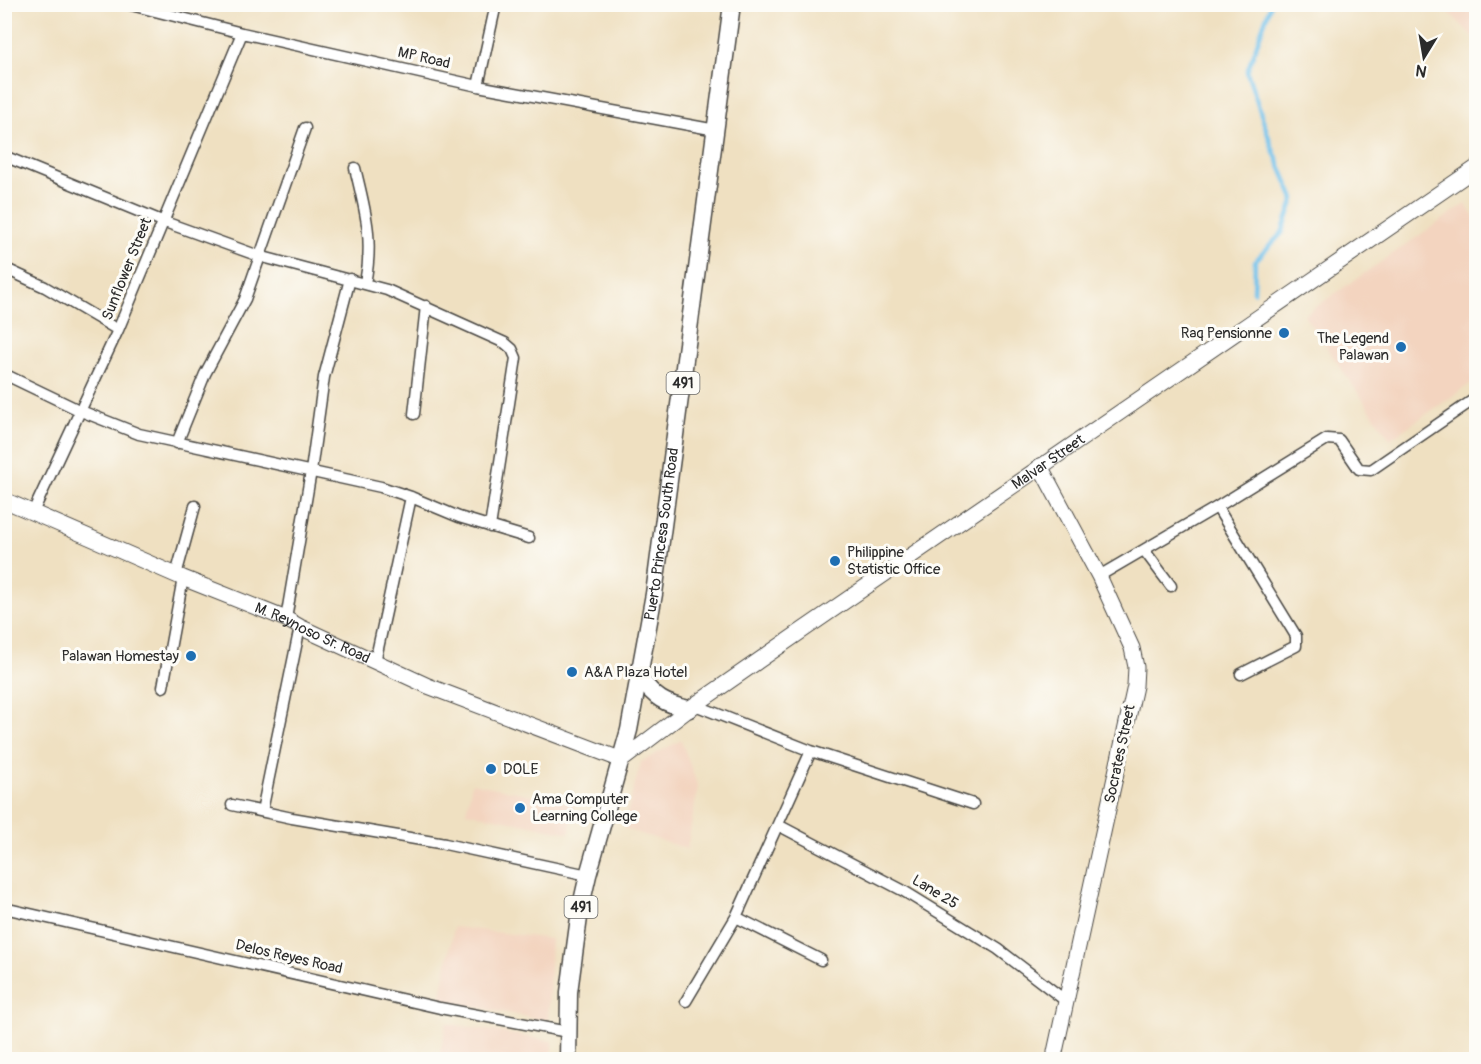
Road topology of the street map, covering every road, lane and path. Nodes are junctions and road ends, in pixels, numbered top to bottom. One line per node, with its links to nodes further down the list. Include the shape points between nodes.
1 (127, 4): 4 (street, MP Road)
2 (496, 4): 5 (street)
3 (732, 4): 7 (main road, Puerto Princesa South Road / 491)
4 (242, 33): 5 (street, MP Road); 11 (street, Sunflower Street)
5 (478, 86): 7 (street, MP Road)
6 (305, 128): 12 (street)
7 (716, 130): 39 (main road, Puerto Princesa South Road / 491, via 661,549)
8 (4, 156): 11 (street)
9 (356, 168): 15 (street, via 370,237)
10 (1476, 168): 23 (street, Malvar Street)
11 (162, 221): 12 (street); 17 (street, Sunflower Street)
12 (259, 256): 14 (street); 22 (street, via 245,299 205,375)
13 (4, 268): 17 (street)
14 (350, 279): 15 (street); 24 (street, via 324,377)
15 (365, 283): 16 (street)
16 (426, 306): 21 (street); 30 (street, via 505,343 515,353)
17 (118, 330): 20 (street, Sunflower Street)
18 (4, 374): 20 (street)
19 (1476, 398): 28 (street, via 1371,470 1359,470 1339,440 1328,439)
20 (81, 411): 22 (street, via 139,434); 29 (street, Sunflower Street)
21 (414, 414)
22 (177, 443): 24 (street)
23 (1040, 466): 33 (street, Socrates Street); 41 (street, Malvar Street)
24 (311, 471): 25 (street); 36 (street)
25 (411, 497): 30 (street); 37 (street)
26 (4, 500): 29 (street, M. Reynoso Sr. Road)
27 (195, 506): 34 (street)
28 (1217, 507): 32 (street); 38 (street, via 1297,641 1296,646)
29 (33, 513): 34 (street, M. Reynoso Sr. Road)
30 (490, 527): 31 (street)
31 (529, 538)
32 (1144, 550): 33 (street); 35 (street)
33 (1099, 576): 53 (street, Socrates Street, via 1132,648 1135,686)
34 (180, 577): 36 (street, M. Reynoso Sr. Road); 40 (street)
35 (1172, 586)
36 (293, 623): 37 (street, M. Reynoso Sr. Road); 46 (street)
37 (375, 662): 43 (street, M. Reynoso Sr. Road)
38 (1241, 674)
39 (640, 678): 41 (main road, via 648,690 667,704); 43 (main road, Puerto Princesa South Road / 491)
40 (163, 687)
41 (692, 707): 42 (street); 43 (street, Malvar Street)
42 (811, 751): 44 (street); 47 (street)
43 (622, 760): 48 (main road, Puerto Princesa South Road / 491)
44 (973, 804)
45 (232, 805): 46 (street)
46 (262, 811): 48 (street)
47 (777, 825): 50 (street); 53 (street, Lane 25, via 922,902 998,949)
48 (588, 875): 54 (main road, Puerto Princesa South Road / 491, via 575,944)
49 (4, 908): 54 (street, Delos Reyes Road, via 429,1005)
50 (736, 917): 51 (street); 52 (street)
51 (821, 960)
52 (686, 1001)
53 (1066, 1001): 56 (street, Socrates Street)
54 (568, 1032): 55 (main road, Puerto Princesa South Road / 491)
55 (568, 1059)
56 (1055, 1059)

